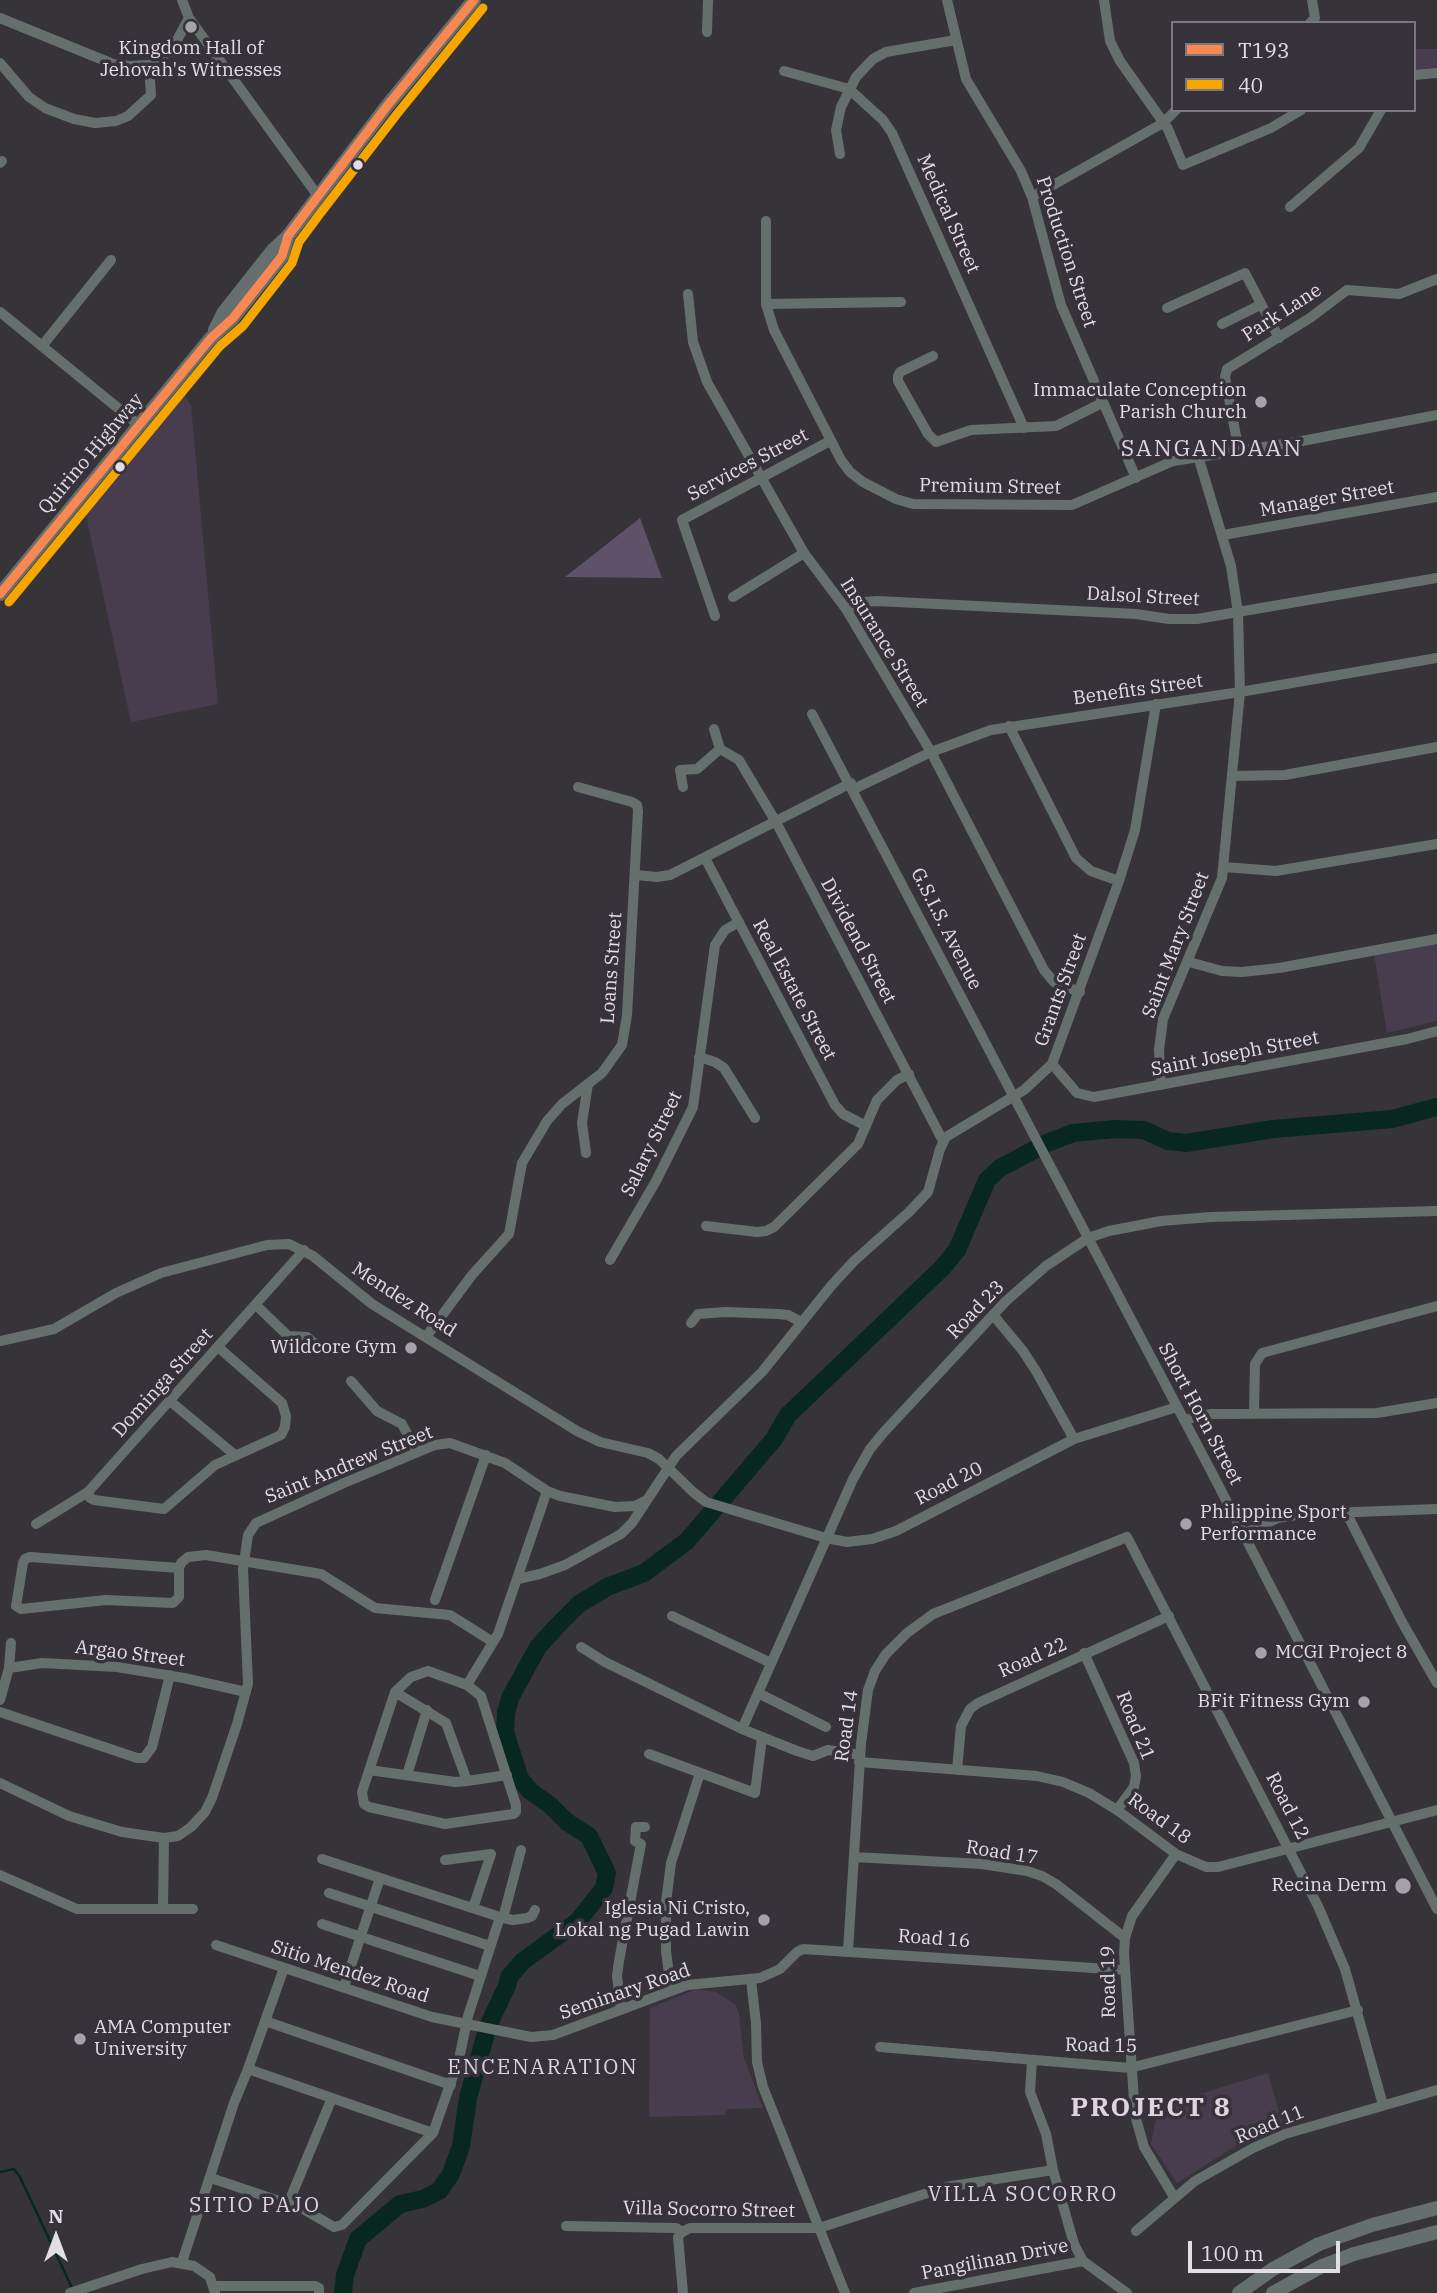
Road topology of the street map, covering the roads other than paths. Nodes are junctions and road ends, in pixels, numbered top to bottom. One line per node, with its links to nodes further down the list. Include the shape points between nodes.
1 (183, 0): 8 (street)
2 (474, 0): 23 (main road, Quirino Highway)
3 (708, 0): 10 (street)
4 (947, 0): 11 (street, Production Street)
5 (1104, 0): 21 (street, via 1111,41)
6 (1312, 0): 9 (street)
7 (0, 18): 13 (street, via 113,64)
8 (189, 18): 13 (street, via 176,42); 23 (street)
9 (1312, 20)
10 (707, 32)
11 (956, 40): 17 (street, via 886,52 873,59); 24 (street, Production Street, via 965,79 1012,154)
12 (0, 63): 13 (street, via 37,103 95,123 128,116 151,96)
13 (149, 65)
14 (784, 71): 17 (street, Medical Street)
15 (1437, 73): 16 (street)
16 (1416, 75)
17 (849, 89): 22 (street, via 837,118); 42 (street, Medical Street, via 892,133)
18 (1175, 112): 21 (street)
19 (1297, 112): 21 (street, via 1271,128 1183,165)
20 (1380, 112): 25 (street, via 1359,148)
21 (1163, 122): 24 (street)
22 (840, 154)
23 (318, 196): 41 (main road, Quirino Highway, via 288,236 282,256)
24 (1032, 197): 39 (street, Production Street, via 1061,305)
25 (1290, 207)
26 (766, 221): 31 (street, Premium Street)
27 (111, 260): 37 (street)
28 (1437, 279): 36 (street, Park Lane, via 1399,294 1347,290)
29 (688, 294): 46 (street, Insurance Street, via 692,342 707,382)
30 (901, 302): 31 (street)
31 (766, 304): 43 (street, Premium Street, via 774,330)
32 (1260, 305): 33 (street, via 1245,273); 35 (street); 36 (street)
33 (1167, 308)
34 (0, 312): 37 (street)
35 (1222, 324)
36 (1279, 338): 44 (street, Park Lane, via 1225,373)
37 (42, 346): 41 (street)
38 (933, 356): 42 (street, via 898,376 932,440 971,430)
39 (1102, 403): 42 (street, via 1056,426); 47 (street, Production Street)
40 (1437, 415): 44 (street, Premium Street)
41 (139, 426): 52 (main road, Quirino Highway)
42 (1024, 428)
43 (830, 441): 46 (street, Services Street); 47 (street, Premium Street, via 850,472 863,482 913,504 1072,505)
44 (1239, 452): 45 (street, Premium Street)
45 (1198, 456): 47 (street, Premium Street, via 1173,461); 49 (street, Saint Mary Street)
46 (763, 478): 50 (street, Insurance Street); 56 (street, Services Street, via 682,520)
47 (1136, 478)
48 (1437, 497): 49 (street, Manager Street)
49 (1223, 534): 55 (street, Saint Mary Street)
50 (804, 553): 53 (street); 54 (street, Insurance Street)
51 (1437, 578): 55 (street, Dalsol Street)
52 (2, 587)
53 (733, 597)
54 (846, 609): 55 (street, Dalsol Street, via 877,601 1169,619); 65 (street, Insurance Street)
55 (1238, 614): 58 (street, Saint Mary Street)
56 (715, 616)
57 (1437, 658): 58 (street, Benefits Street)
58 (1240, 692): 59 (street, Benefits Street); 66 (street, Saint Mary Street)
59 (1156, 704): 61 (street, Benefits Street); 75 (street, Grants Street, via 1139,814)
60 (813, 714): 67 (street, G.S.I.S. Avenue)
61 (1009, 726): 65 (street, Benefits Street); 75 (street, via 1076,858 1091,871)
62 (714, 729): 64 (street)
63 (1437, 747): 66 (street, via 1284,775)
64 (720, 749): 69 (street, via 698,769 680,770); 70 (street, Dividend Street, via 738,760)
65 (931, 752): 67 (street, Benefits Street); 79 (street, Insurance Street, via 1044,970 1054,982)
66 (1233, 776): 73 (street, Saint Mary Street)
67 (852, 786): 70 (street, Benefits Street); 86 (street, G.S.I.S. Avenue)
68 (578, 787): 74 (street, Loans Street, via 637,805)
69 (682, 787)
70 (776, 822): 72 (street, Benefits Street); 83 (street, Dividend Street)
71 (1437, 844): 73 (street, via 1276,871)
72 (705, 858): 74 (street, Benefits Street, via 666,876); 76 (street, Real Estate Street)
73 (1224, 867): 78 (street, Saint Mary Street)
74 (636, 875): 84 (street, Loans Street, via 626,1030 614,1059)
75 (1119, 881): 79 (street, Grants Street)
76 (739, 922): 81 (street, Salary Street, via 725,930 715,946); 88 (street, Real Estate Street, via 835,1105)
77 (1437, 939): 78 (street, via 1242,972)
78 (1189, 962): 85 (street, Saint Mary Street, via 1163,1019)
79 (1080, 992): 82 (street, Grants Street)
80 (1437, 1031): 85 (street, Saint Joseph Street)
81 (699, 1057): 87 (street, via 724,1068); 96 (street, Salary Street, via 693,1107)
82 (1052, 1064): 85 (street, Saint Joseph Street, via 1077,1093 1090,1097); 86 (street, Grants Street)
83 (909, 1074): 88 (street, via 885,1089); 89 (street, Dividend Street)
84 (588, 1084): 90 (street, via 582,1123); 102 (street, Loans Street, via 547,1121 522,1163 509,1234)
85 (1161, 1086)
86 (1014, 1097): 89 (street, Grants Street); 91 (street, G.S.I.S. Avenue)
87 (755, 1118)
88 (866, 1126): 93 (street, via 858,1144 774,1227 757,1232)
89 (943, 1141): 101 (street, via 928,1192 855,1261)
90 (586, 1153)
91 (1047, 1160): 94 (street, Short Horn Street)
92 (1437, 1211): 94 (street, Road 23, via 1211,1217 1130,1226)
93 (706, 1226)
94 (1088, 1238): 100 (street, Road 23, via 1046,1266); 109 (street, Short Horn Street)
95 (304, 1250): 97 (street, Dominga Street); 102 (street, Mendez Road, via 361,1296); 103 (street, via 277,1244 187,1266 137,1283 54,1329)
96 (610, 1260)
97 (256, 1305): 104 (street, Dominga Street); 105 (street, via 288,1336 307,1337)
98 (1437, 1306): 110 (street, via 1262,1353 1255,1364)
99 (695, 1316): 101 (street, via 778,1314)
100 (993, 1316): 112 (street, via 1023,1351); 128 (street, Road 23, via 870,1449)
101 (801, 1322): 116 (street, via 762,1372)
102 (426, 1337): 116 (street, Mendez Road, via 587,1437 648,1453)
103 (0, 1341)
104 (218, 1347): 107 (street, Dominga Street); 114 (street, via 282,1403 286,1416 281,1435)
105 (322, 1350)
106 (351, 1381): 113 (street, via 377,1411 402,1424)
107 (170, 1401): 114 (street); 118 (street, Dominga Street)
108 (1437, 1403): 110 (street, via 1377,1413)
109 (1177, 1407): 111 (street, Short Horn Street); 112 (street, Road 20)
110 (1254, 1413): 111 (street)
111 (1184, 1420): 126 (street, Short Horn Street)
112 (1073, 1439): 128 (street, Road 20, via 885,1535 859,1542)
113 (417, 1452): 115 (street, Saint Andrew Street, via 450,1443); 129 (street, Saint Andrew Street, via 256,1523 248,1535)
114 (235, 1455): 118 (street, via 215,1465 164,1509 94,1500)
115 (486, 1455): 117 (street, Saint Andrew Street); 132 (street)
116 (667, 1466): 119 (street); 122 (street, Mendez Road, via 706,1502)
117 (547, 1491): 120 (street, Saint Andrew Street); 131 (street)
118 (88, 1492): 124 (street, Dominga Street)
119 (645, 1501): 120 (street, Saint Andrew Street); 125 (street)
120 (615, 1507): 125 (street, via 621,1513)
121 (1437, 1509): 123 (street)
122 (732, 1510): 128 (street, Road 20)
123 (1346, 1512): 126 (street, via 1288,1516); 142 (street)
124 (36, 1524)
125 (624, 1532): 131 (street, via 565,1566)
126 (1243, 1534): 164 (street, Short Horn Street)
127 (1126, 1537): 134 (street, Road 12); 154 (street, Road 14, via 933,1614 906,1633 886,1654 868,1690)
128 (826, 1538): 139 (street, Road 23)
129 (243, 1561): 130 (street, via 194,1556 184,1559); 135 (street, via 321,1574 375,1608 450,1615); 144 (street, Saint Andrew Street)
130 (179, 1569): 130 (street, via 30,1557 23,1563 16,1606 106,1600 173,1603 179,1597)
131 (518, 1579): 135 (street)
132 (435, 1600)
133 (672, 1616): 139 (street)
134 (1169, 1616): 138 (street, Road 22); 167 (street, Road 12)
135 (493, 1642): 143 (street)
136 (11, 1643): 140 (street)
137 (581, 1647): 151 (street, Road 18)
138 (1084, 1653): 156 (street, Road 22, via 970,1709 961,1726); 162 (street, Road 21, via 1134,1763 1133,1787)
139 (771, 1663): 146 (street, Road 23)
140 (9, 1668): 141 (street, Argao Street, via 41,1663 93,1665); 147 (street)
141 (170, 1675): 144 (street, Argao Street); 149 (street, via 152,1747 144,1758)
142 (1437, 1683)
143 (467, 1685): 145 (street, via 428,1671 411,1676); 159 (street, via 481,1696)
144 (246, 1692): 166 (street, Saint Andrew Street, via 205,1812 178,1836)
145 (395, 1692): 148 (street); 155 (street)
146 (758, 1693): 150 (street); 151 (street, Road 23)
147 (0, 1700)
148 (427, 1710): 158 (street); 160 (street, via 446,1723)
149 (0, 1712)
150 (826, 1727)
151 (743, 1729): 152 (street, Road 18)
152 (762, 1738): 154 (street, Road 18, via 808,1755 828,1750); 157 (street, via 755,1793)
153 (649, 1754): 157 (street)
154 (860, 1759): 156 (street, Road 18); 170 (street, Road 14)
155 (369, 1770): 158 (street); 159 (street, via 362,1792 364,1804 445,1824 516,1812)
156 (957, 1770): 162 (street, Road 18, via 1063,1782)
157 (700, 1773): 194 (street, via 671,1863 666,1902)
158 (407, 1775): 160 (street)
159 (507, 1775): 160 (street)
160 (467, 1781)
161 (0, 1783): 166 (street, via 94,1825)
162 (1117, 1810): 169 (street, Road 18)
163 (1437, 1810): 164 (street, Road 18)
164 (1392, 1822): 167 (street, Road 18); 180 (street, Short Horn Street)
165 (645, 1827): 195 (street, via 636,1827 635,1840 641,1844 617,1976)
166 (164, 1838): 178 (street)
167 (1289, 1849): 169 (street, Road 18, via 1218,1867 1195,1865); 196 (street, Road 12, via 1342,1962)
168 (522, 1850): 182 (street)
169 (1176, 1854): 185 (street, Road 19, via 1138,1905)
170 (854, 1857): 185 (street, Road 17, via 1027,1871 1056,1884); 188 (street, Road 14)
171 (322, 1859): 174 (street)
172 (445, 1860): 177 (street, via 491,1854)
173 (0, 1875): 178 (street, via 77,1909)
174 (380, 1878): 176 (street); 177 (street)
175 (329, 1893): 176 (street)
176 (371, 1907): 184 (street); 187 (street)
177 (473, 1908): 182 (street)
178 (163, 1909): 179 (street)
179 (193, 1909)
180 (1437, 1909)
181 (535, 1910): 182 (street, via 527,1918)
182 (501, 1918): 187 (street)
183 (322, 1924): 184 (street)
184 (361, 1937): 191 (street); 193 (street)
185 (1125, 1938): 190 (street, Road 19)
186 (216, 1945): 189 (street, Sitio Mendez Road)
187 (490, 1946): 191 (street)
188 (848, 1951): 190 (street, Road 16); 192 (street, Road 16, via 800,1950 780,1969)
189 (284, 1968): 193 (street, Sitio Mendez Road); 197 (street)
190 (1124, 1970): 201 (street, Road 19)
191 (480, 1976): 198 (street)
192 (751, 1980): 194 (street, Seminary Road); 214 (street, via 759,2071)
193 (344, 1987): 198 (street, Sitio Mendez Road)
194 (671, 1990): 195 (street, Seminary Road)
195 (621, 2010): 198 (street, Seminary Road, via 544,2037)
196 (1358, 2010): 201 (street, Road 15); 206 (street, Road 12)
197 (265, 2021): 202 (street); 203 (street)
198 (470, 2026): 203 (street)
199 (880, 2047): 200 (street, Road 15)
200 (1032, 2062): 201 (street, Road 15); 208 (street, via 1030,2092)
201 (1130, 2068): 210 (street, Road 19, via 1138,2132)
202 (248, 2069): 205 (street); 209 (street)
203 (451, 2085): 207 (street)
204 (1437, 2090): 206 (street, Road 11)
205 (332, 2098): 207 (street); 211 (street)
206 (1384, 2105): 210 (street, Road 11, via 1284,2134 1214,2169)
207 (433, 2133): 211 (street, via 337,2228)
208 (1053, 2170): 214 (street, Villa Socorro Street, via 946,2187); 218 (street)
209 (211, 2178): 211 (street); 219 (street)
210 (1174, 2197): 215 (street, Road 11)
211 (288, 2204)
212 (1437, 2208): 227 (main road, via 1319,2244)
213 (566, 2226): 217 (street, Villa Socorro Street, via 676,2228)
214 (819, 2228): 217 (street, Villa Socorro Street, via 690,2228); 224 (street)
215 (1136, 2231)
216 (1437, 2231): 228 (main road, via 1322,2266)
217 (682, 2232): 223 (street, via 678,2237)
218 (1083, 2261): 225 (street, Pangilinan Drive); 226 (street)
219 (182, 2262): 220 (street, via 210,2277); 221 (street, via 142,2269)
220 (214, 2289): 222 (street, via 315,2286)
221 (74, 2291)
222 (319, 2291)
223 (683, 2293)
224 (845, 2293)
225 (914, 2293)
226 (1127, 2293)
227 (1239, 2293)
228 (1273, 2293)

